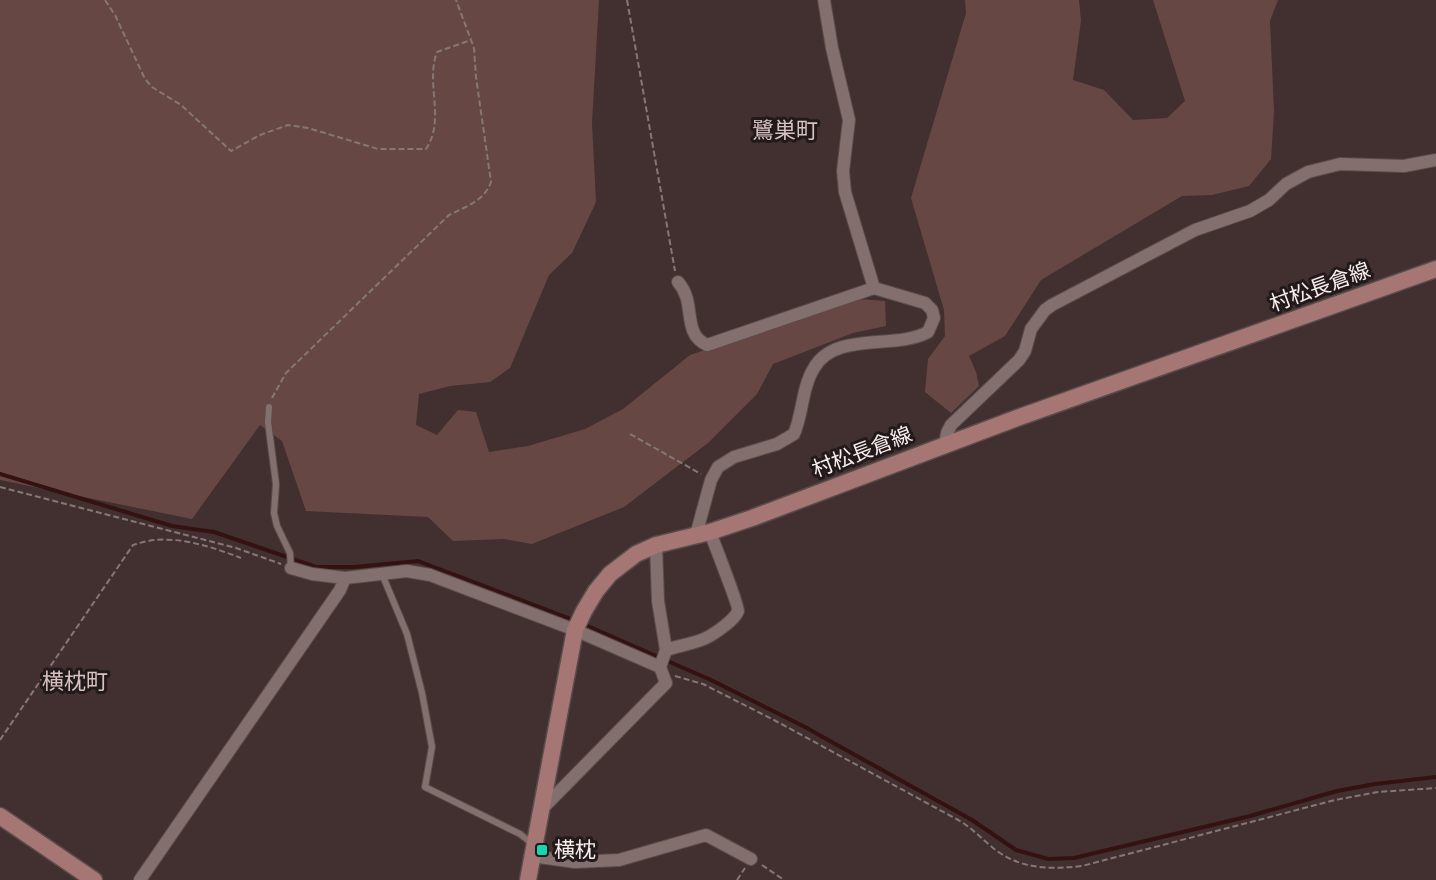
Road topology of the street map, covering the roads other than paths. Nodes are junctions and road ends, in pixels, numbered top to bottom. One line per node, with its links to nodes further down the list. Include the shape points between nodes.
1 (824, 0): 5 (street, via 849,120 843,171 845,192)
2 (1436, 160): 7 (street, via 1404,166 1340,164 1308,172 1250,211 1195,230 1057,303 1045,310 1031,329 1020,360 951,424)
3 (1436, 269): 7 (main road, 村松長倉線)
4 (678, 282): 5 (street, via 687,296 695,337 707,345)
5 (874, 288): 8 (street, via 925,303 934,318 928,332 915,339 850,345 820,359 809,378 794,434 718,467 711,480)
6 (269, 407): 10 (lane, via 276,484 274,513 290,553)
7 (945, 445): 8 (main road, 村松長倉線)
8 (703, 533): 9 (main road, 村松長倉線); 14 (street, via 721,565 738,611 720,630 704,639)
9 (656, 545): 13 (main road, 村松長倉線, via 636,554 610,574); 14 (street, via 658,601)
10 (291, 568): 12 (street)
11 (382, 574): 12 (street); 13 (street, via 407,571 430,575); 18 (lane, via 407,634 426,714 432,747 425,787 520,834)
12 (345, 578): 21 (street)
13 (575, 630): 15 (street); 16 (main road, 村松長倉線)
14 (666, 650): 15 (street)
15 (660, 667): 16 (street, via 666,683)
16 (542, 810): 18 (main road, 村松長倉線)
17 (0, 816): 20 (main road)
18 (533, 851): 19 (street, via 575,862 619,860 706,836); 22 (main road, 村松長倉線)
19 (751, 859)
20 (94, 880)
21 (140, 880)
22 (528, 880)

